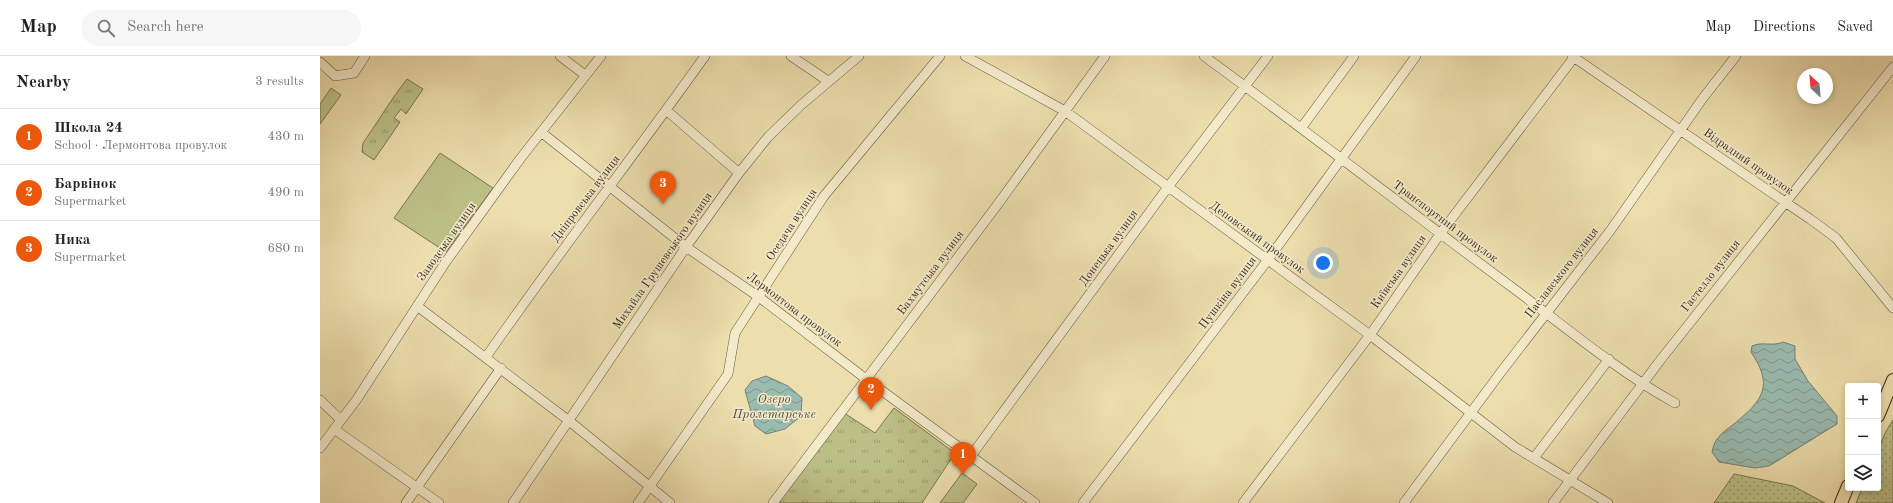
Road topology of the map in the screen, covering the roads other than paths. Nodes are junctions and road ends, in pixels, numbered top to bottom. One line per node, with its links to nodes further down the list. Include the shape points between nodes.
1 (365, 56): 16 (street, via 354,73 335,76)
2 (560, 56): 18 (street)
3 (601, 56): 18 (street, Заводська вулиця)
4 (705, 56): 21 (street, Дніпровська вулиця)
5 (791, 56): 19 (street)
6 (859, 56): 19 (street, Михайла Грушевського вулиця)
7 (940, 56): 34 (street, Оседача вулиця, via 824,196)
8 (965, 56): 22 (street, Деповський провулок)
9 (1104, 56): 22 (street, Бахмутська вулиця)
10 (1204, 56): 20 (street, Транспортний провулок)
11 (1268, 56): 20 (street, Донецька вулиця)
12 (1354, 56): 23 (street)
13 (1416, 56): 26 (street, Пушкіна вулиця)
14 (1736, 56): 24 (street, Паславського вулиця)
15 (1574, 57): 24 (street, Відрадний провулок); 31 (street, Київська вулиця)
16 (320, 62)
17 (1893, 67): 30 (street, Гастелло вулиця)
18 (585, 75): 25 (street, Заводська вулиця)
19 (828, 81): 27 (street, Михайла Грушевського вулиця, via 768,137)
20 (1245, 86): 23 (street, Транспортний провулок); 29 (street, Донецька вулиця)
21 (666, 110): 27 (street); 28 (street, Дніпровська вулиця)
22 (1065, 111): 29 (street, Деповський провулок); 42 (street, Бахмутська вулиця)
23 (1302, 127): 26 (street, Транспортний провулок)
24 (1682, 130): 30 (street, Відрадний провулок); 37 (street, Паславського вулиця, via 1610,231)
25 (541, 132): 28 (street, Лермонтова провулок); 35 (street, Заводська вулиця, via 445,263)
26 (1343, 158): 31 (street, Транспортний провулок); 33 (street, Пушкіна вулиця)
27 (740, 173): 32 (street, Михайла Грушевського вулиця)
28 (610, 188): 32 (street, Лермонтова провулок); 39 (street, Дніпровська вулиця)
29 (1168, 188): 33 (street, Деповський провулок); 53 (street, Донецька вулиця)
30 (1785, 202): 36 (street, Відрадний провулок, via 1836,238); 44 (street, Гастелло вулиця)
31 (1440, 234): 37 (street, Транспортний провулок); 38 (street, Київська вулиця)
32 (686, 247): 34 (street, Лермонтова провулок); 50 (street, Михайла Грушевського вулиця)
33 (1267, 261): 38 (street, Деповський провулок); 66 (street, Пушкіна вулиця)
34 (759, 297): 42 (street, Лермонтова провулок); 56 (street, Оседача вулиця, via 735,333 728,374)
35 (417, 306): 39 (street); 49 (street, Заводська вулиця)
36 (1893, 308)
37 (1546, 313): 40 (street, Транспортний провулок); 48 (street, Паславського вулиця)
38 (1370, 335): 48 (street, Деповський провулок); 67 (street, Київська вулиця)
39 (486, 356): 41 (street)
40 (1609, 359): 44 (street, Транспортний провулок); 54 (street)
41 (501, 368): 50 (street); 57 (street)
42 (866, 379): 53 (street, Лермонтова провулок); 64 (street, Бахмутська вулиця)
43 (1893, 380): 47 (main road)
44 (1642, 384): 46 (street, Транспортний провулок); 55 (street, Гастелло вулиця)
45 (320, 400): 49 (street)
46 (1674, 403)
47 (1881, 409)
48 (1471, 412): 54 (street, Деповський провулок, via 1515,447); 68 (street, Паславського вулиця)
49 (341, 420): 51 (street, Заводська вулиця)
50 (568, 420): 56 (street); 61 (street, Михайла Грушевського вулиця)
51 (334, 429): 52 (street, Заводська вулиця); 57 (street)
52 (320, 448)
53 (971, 456): 65 (street, Лермонтова провулок)
54 (1534, 458): 55 (street, Деповський провулок)
55 (1570, 480): 69 (street, Гастелло вулиця); 70 (street, Деповський провулок)
56 (650, 486): 62 (street, Оседача вулиця); 63 (street)
57 (417, 488): 59 (street); 60 (street)
58 (1846, 491): 71 (main road)
59 (406, 503)
60 (439, 503)
61 (512, 503)
62 (638, 503)
63 (670, 503)
64 (773, 503)
65 (1035, 503)
66 (1084, 503)
67 (1243, 503)
68 (1404, 503)
69 (1553, 503)
70 (1608, 503)
71 (1841, 503)

